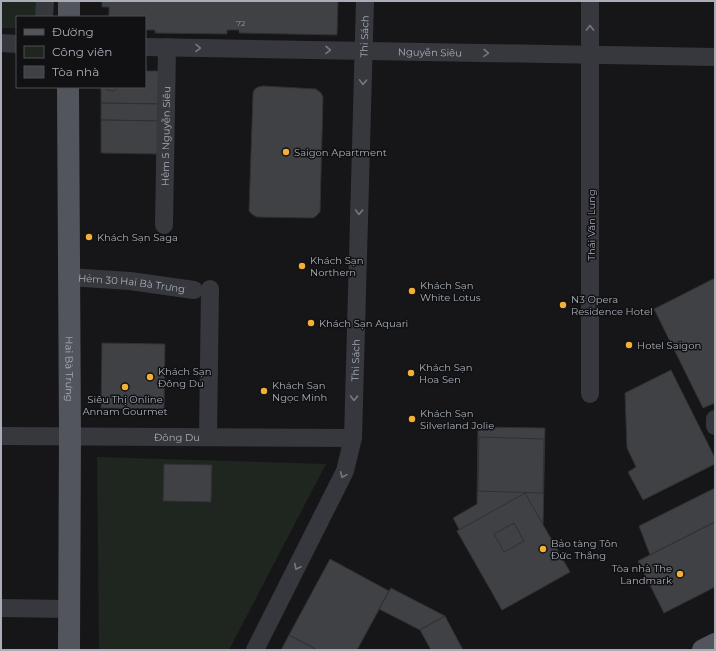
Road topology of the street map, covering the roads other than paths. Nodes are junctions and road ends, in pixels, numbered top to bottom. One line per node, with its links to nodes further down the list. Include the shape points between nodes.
1 (44, 1): 5 (street)
2 (69, 1): 6 (main road)
3 (365, 1): 11 (street, Thi Sách)
4 (590, 1): 12 (street, Thái Văn Lung, one-way to 4)
5 (44, 16)
6 (69, 16)
7 (1, 44): 8 (street)
8 (16, 44)
9 (146, 47): 10 (street, Nguyễn Siêu)
10 (167, 47): 11 (street, Nguyễn Siêu, one-way to 11); 15 (street, Hẻm 5 Nguyễn Siêu)
11 (364, 51): 12 (street, Nguyễn Siêu, one-way to 12); 23 (street, Thi Sách, one-way to 23)
12 (591, 55): 13 (street, Nguyễn Siêu); 17 (street, Thái Văn Lung)
13 (715, 57)
14 (68, 88): 16 (main road, Hai Bà Trưng)
15 (164, 225)
16 (69, 277): 21 (main road, Hai Bà Trưng); 22 (street, Hẻm 30 Hai Bà Trưng, via 202,289)
17 (590, 394)
18 (715, 420): 19 (street)
19 (715, 426)
20 (1, 436): 21 (street, Đông Du)
21 (70, 436): 22 (street, Đông Du); 25 (main road, Hai Bà Trưng)
22 (208, 436): 23 (street, Đông Du)
23 (353, 438): 28 (street, Thi Sách, one-way to 28, via 346,472)
24 (1, 608): 25 (street)
25 (68, 609): 27 (main road, Hai Bà Trưng)
26 (715, 644): 29 (main road)
27 (69, 650)
28 (255, 650)
29 (702, 650)

